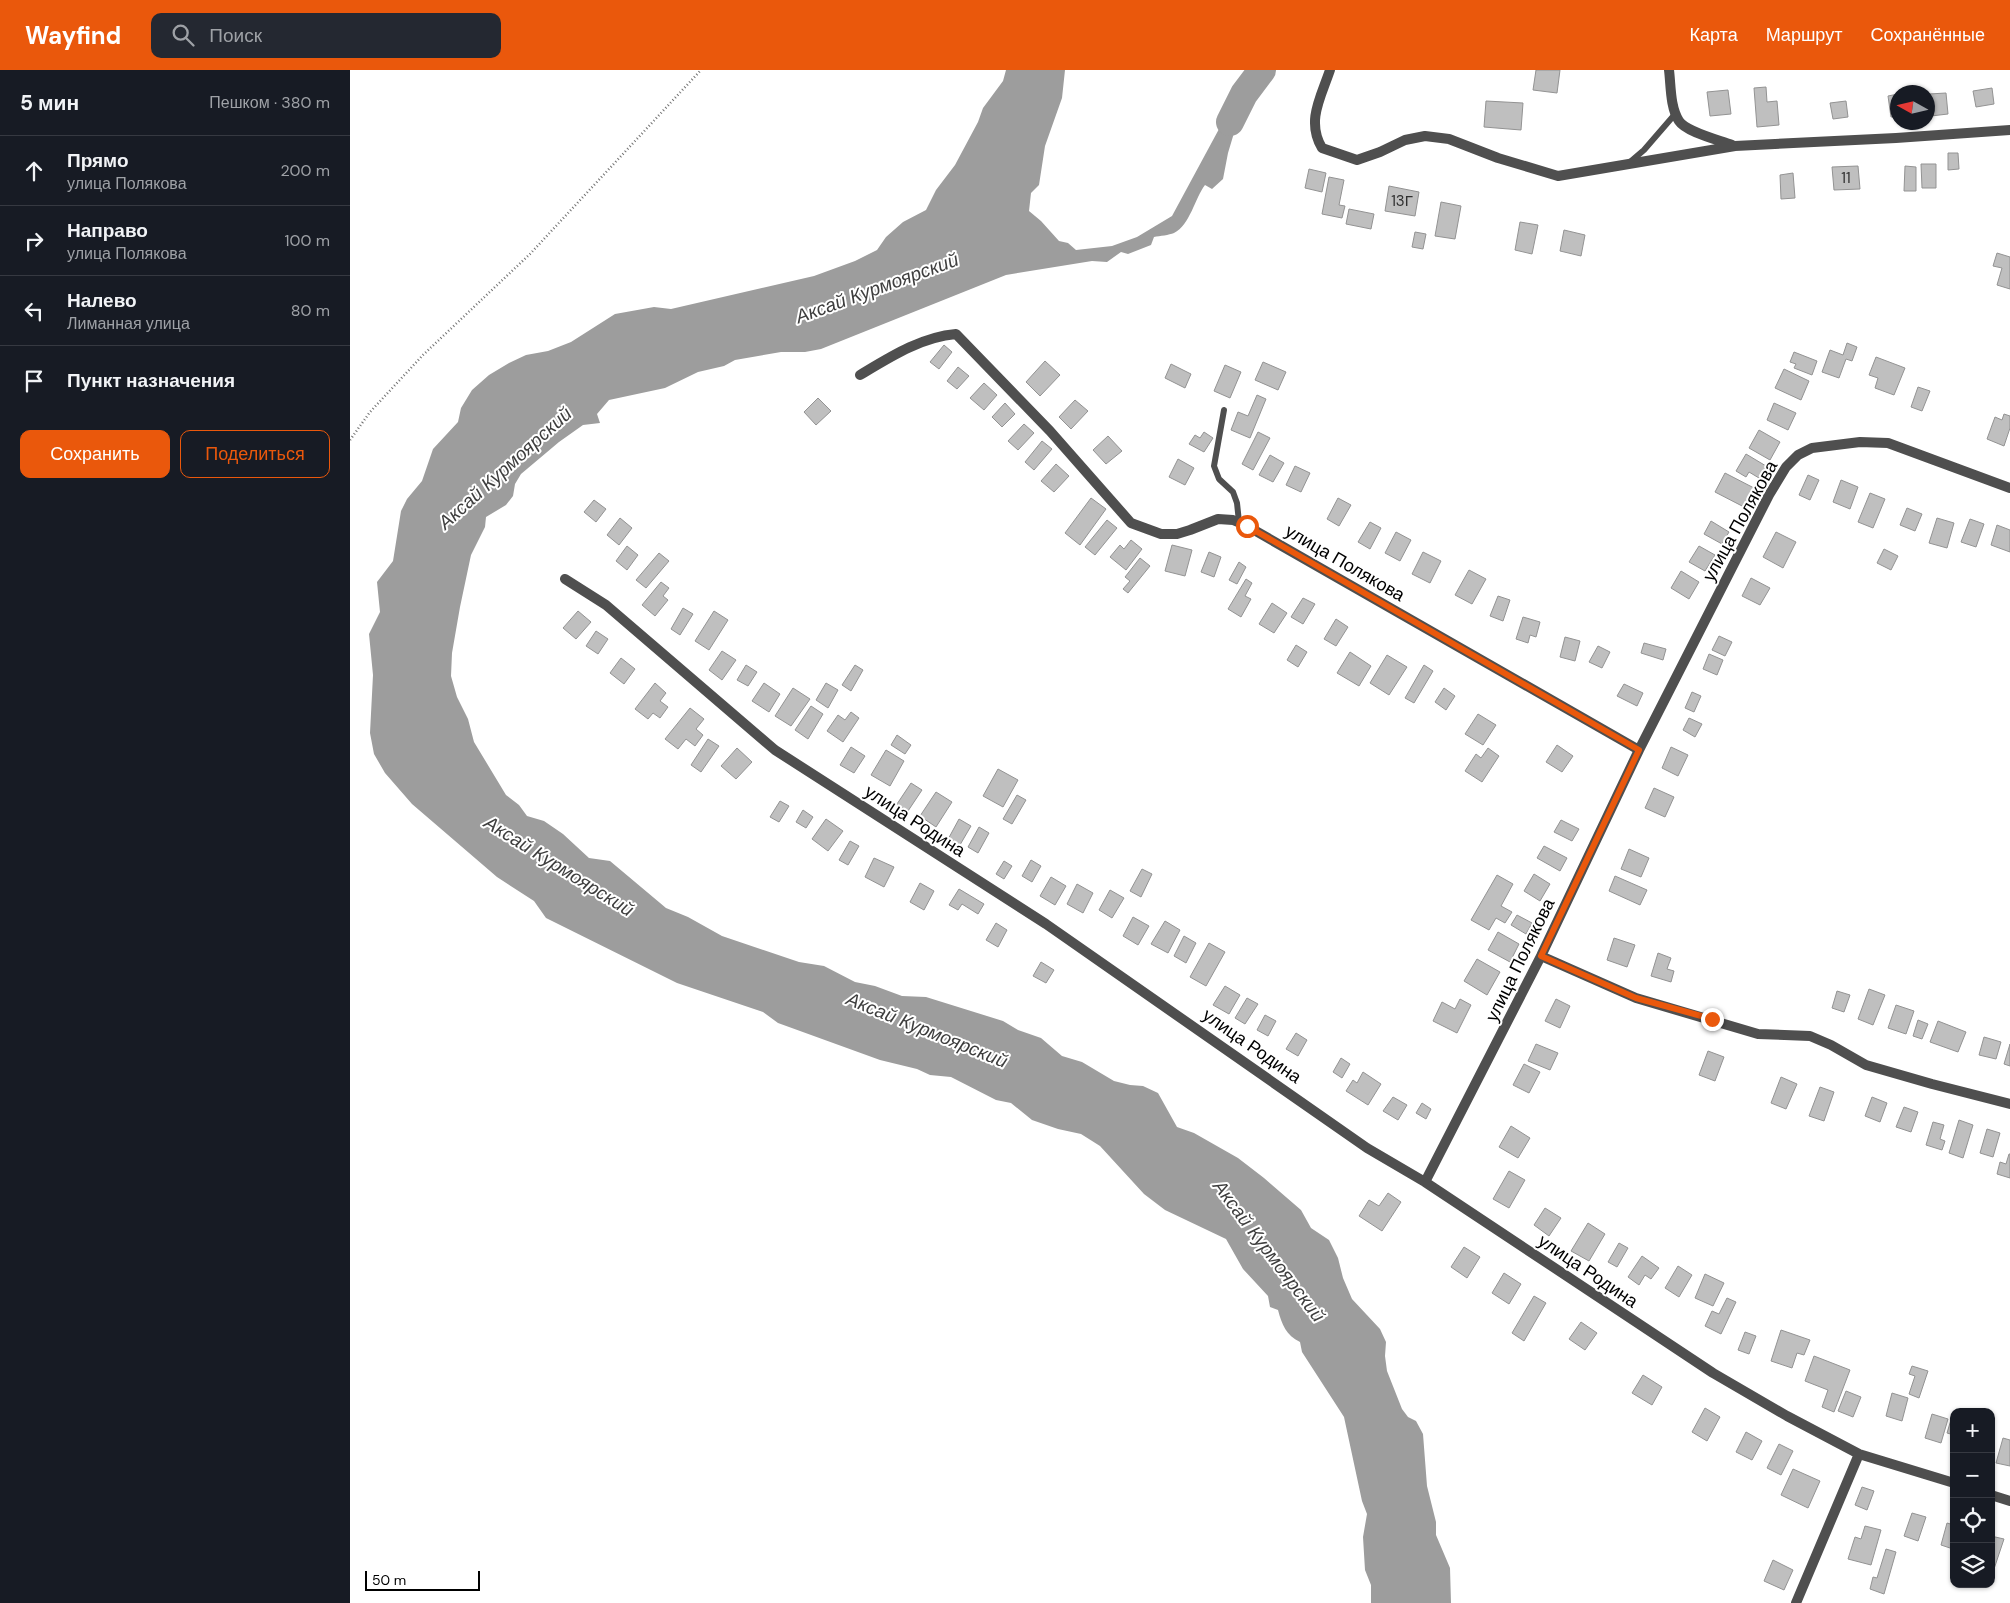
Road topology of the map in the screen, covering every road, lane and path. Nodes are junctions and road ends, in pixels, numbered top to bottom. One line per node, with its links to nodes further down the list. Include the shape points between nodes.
1 (702, 70): 10 (path, via 530,254 423,355 370,412)
2 (1330, 70): 7 (street, via 1316,108 1315,137 1322,148 1338,155 1357,160 1405,140 1425,136 1449,139 1558,176)
3 (1669, 70): 4 (street)
4 (1676, 113): 6 (street, via 1679,122 1696,132); 7 (lane)
5 (2010, 130): 6 (street)
6 (1735, 146): 7 (street)
7 (1627, 165)
8 (860, 375): 12 (street, улица Полякова, via 892,355 941,335 956,334 1131,523 1161,534 1176,534 1218,519)
9 (1224, 410): 12 (lane, via 1214,466 1219,479 1233,492 1238,503)
10 (350, 440)
11 (2010, 488): 14 (street, улица Полякова, via 1888,443 1835,444 1798,454 1769,495)
12 (1239, 522): 14 (street, улица Полякова)
13 (566, 579): 17 (street, улица Родина, via 606,605 775,750 1046,924 1368,1148)
14 (1639, 750): 15 (street, улица Полякова)
15 (1541, 956): 16 (street, via 1636,998 1758,1034 1810,1036 1866,1065); 17 (street, улица Полякова)
16 (2010, 1104)
17 (1425, 1182): 18 (street, улица Родина, via 1713,1373)
18 (1859, 1454): 19 (street, улица Родина); 22 (street)
19 (1950, 1482)
20 (1995, 1496): 21 (street)
21 (2010, 1500)
22 (1796, 1603)

